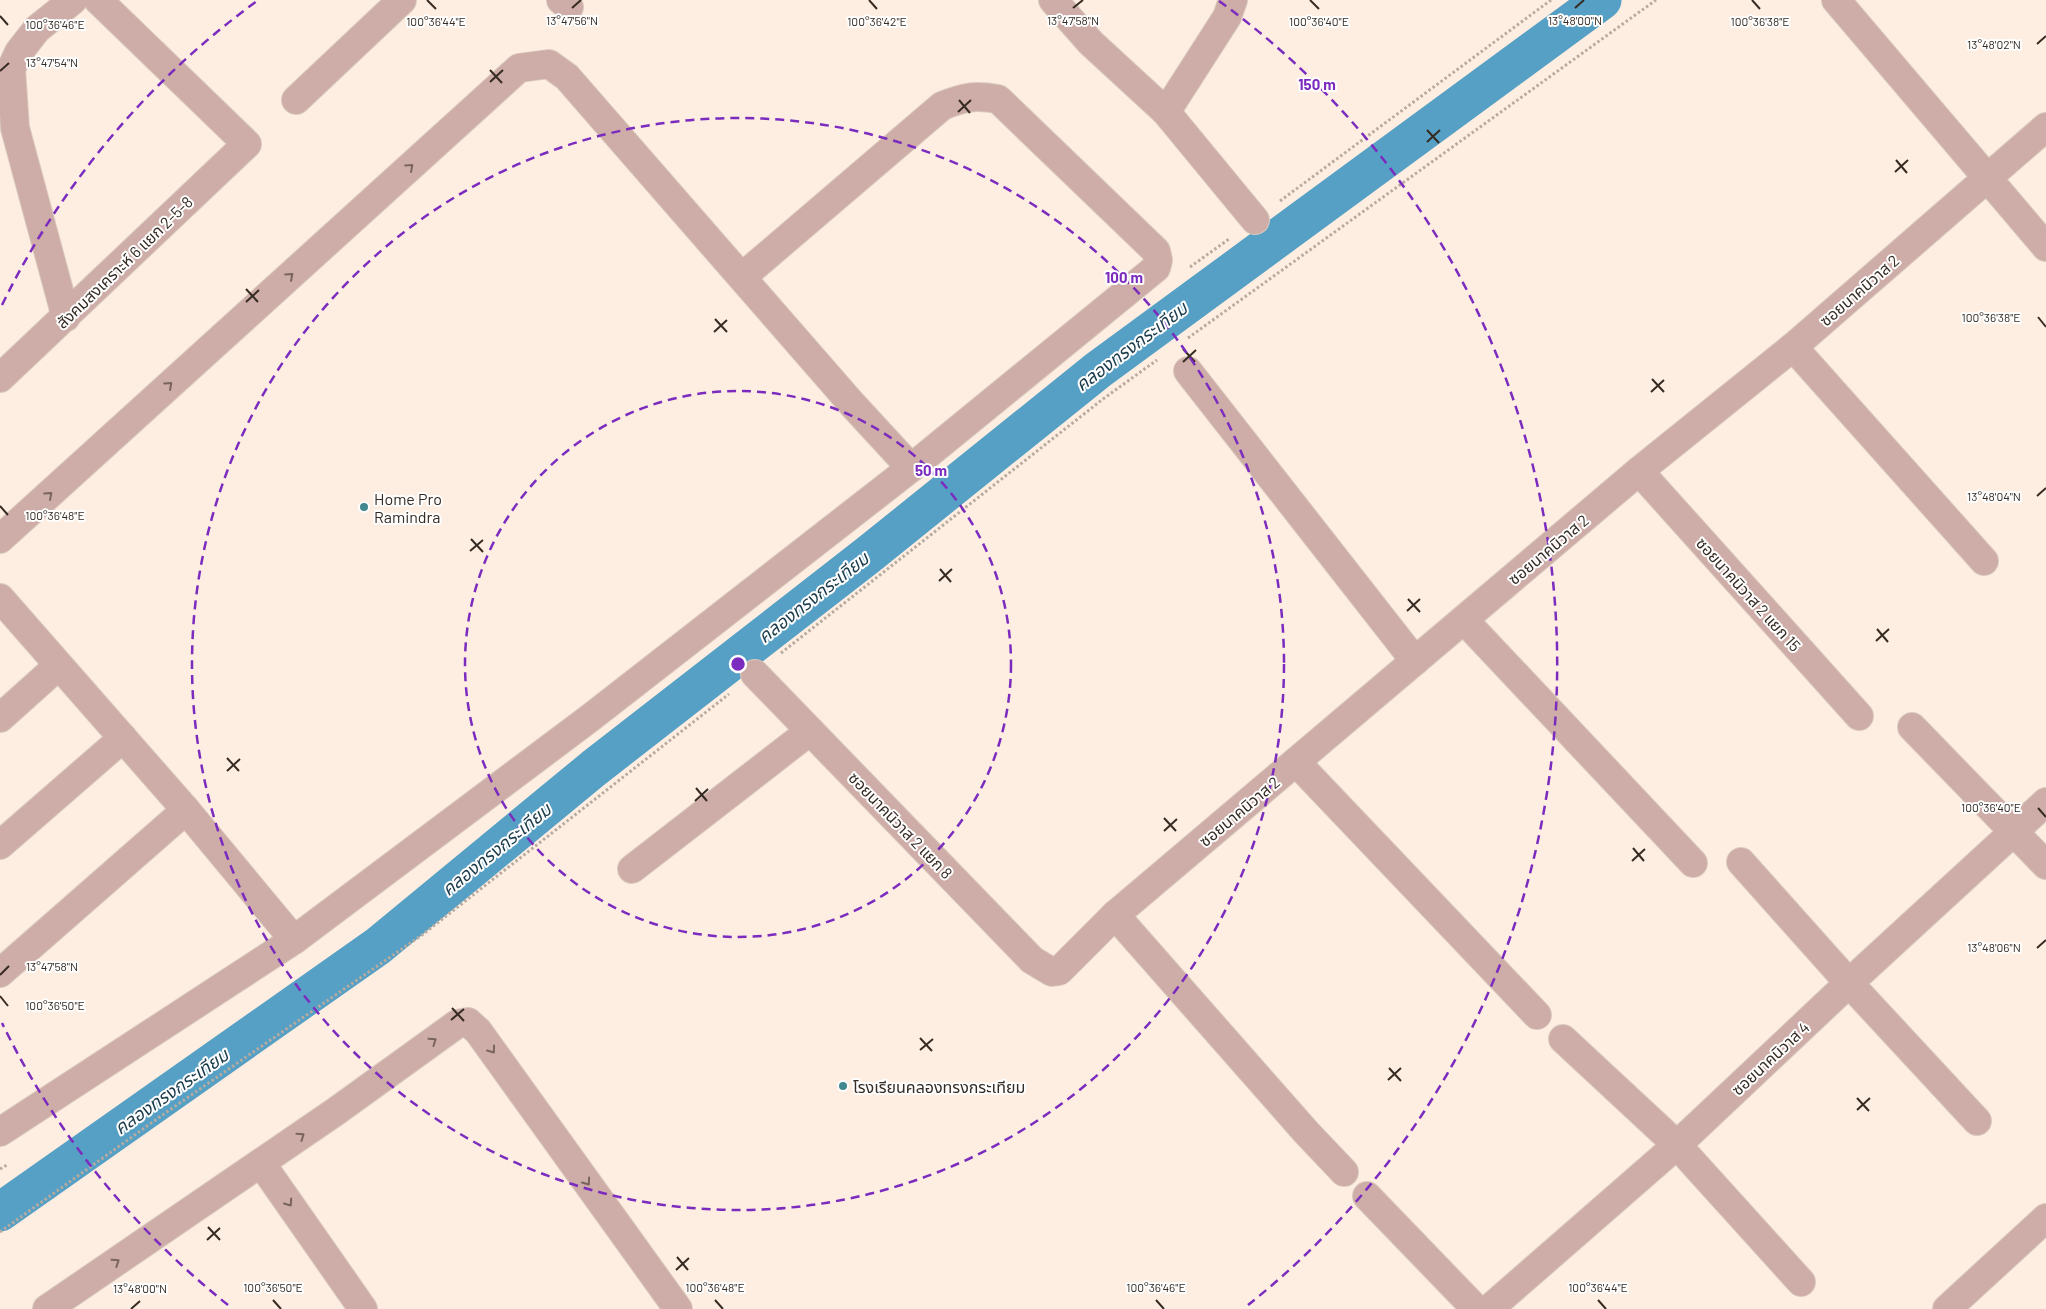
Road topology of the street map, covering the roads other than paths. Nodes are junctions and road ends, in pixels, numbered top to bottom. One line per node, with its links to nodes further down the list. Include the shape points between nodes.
1 (73, 0): 14 (street, via 36,29 11,69 15,128)
2 (98, 0): 14 (street, สังคมสงเคราะห์ 6 แยก 2-5-8, via 247,144)
3 (402, 0): 7 (street)
4 (1053, 0): 8 (street, via 1091,43)
5 (1233, 0): 8 (street, via 1228,17)
6 (1836, 0): 10 (street)
7 (296, 100)
8 (1166, 112): 11 (street)
9 (2046, 127): 10 (street, ซอยนาคนิวาส 2)
10 (1986, 178): 12 (street); 15 (street, ซอยนาคนิวาส 2)
11 (1255, 220)
12 (2046, 247)
13 (742, 277): 18 (street); 18 (street, via 942,106 964,97 998,99 1156,250 1156,268); 20 (street, one-way to 13, via 519,68 549,64 567,77)
14 (66, 317): 17 (street, สังคมสงเคราะห์ 6 แยก 2-5-8)
15 (1793, 347): 19 (street, ซอยนาคนิวาส 2); 21 (street)
16 (1188, 372): 24 (street)
17 (0, 378)
18 (911, 468): 42 (street, via 590,718)
19 (1639, 471): 23 (street, ซอยนาคนิวาส 2); 27 (street, ซอยนาคนิวาส 2 แยก 15)
20 (0, 539)
21 (1984, 561)
22 (0, 598): 25 (street)
23 (1464, 620): 24 (street, ซอยนาคนิวาส 2); 37 (street)
24 (1416, 661): 32 (street, ซอยนาคนิวาส 2)
25 (58, 666): 28 (street); 31 (street)
26 (755, 674): 30 (street, ซอยนาคนิวาส 2 แยก 8)
27 (1859, 716)
28 (0, 718)
29 (1912, 727): 35 (street)
30 (810, 731): 40 (street); 44 (street, ซอยนาคนิวาส 2 แยก 8, via 1032,960)
31 (122, 738): 34 (street); 36 (street)
32 (1296, 762): 41 (street, ซอยนาคนิวาส 2); 46 (street)
33 (2046, 802): 35 (street, ซอยนาคนิวาส 4)
34 (186, 810): 42 (street); 43 (street)
35 (2015, 832): 39 (street); 45 (street, ซอยนาคนิวาส 4)
36 (0, 845)
37 (1693, 862)
38 (1741, 862): 45 (street)
39 (2046, 865)
40 (632, 869)
41 (1116, 915): 44 (street, ซอยนาคนิวาส 2, via 1059,971); 52 (street)
42 (294, 940): 49 (street)
43 (0, 972)
44 (1052, 972)
45 (1849, 983): 48 (street); 50 (street, ซอยนาคนิวาส 4)
46 (1537, 1015)
47 (1563, 1039): 50 (street)
48 (1978, 1121)
49 (0, 1132)
50 (1677, 1145): 55 (street); 60 (street, ซอยนาคนิวาส 4)
51 (261, 1163): 56 (street, one-way to 51); 57 (street, one-way to 57); 58 (street, one-way to 58, via 457,1024 468,1022 478,1031)
52 (1344, 1172)
53 (1366, 1196): 59 (street)
54 (2046, 1218): 61 (street)
55 (1801, 1282)
56 (46, 1309)
57 (363, 1309)
58 (678, 1309)
59 (1476, 1309)
60 (1489, 1309)
61 (1947, 1309)

